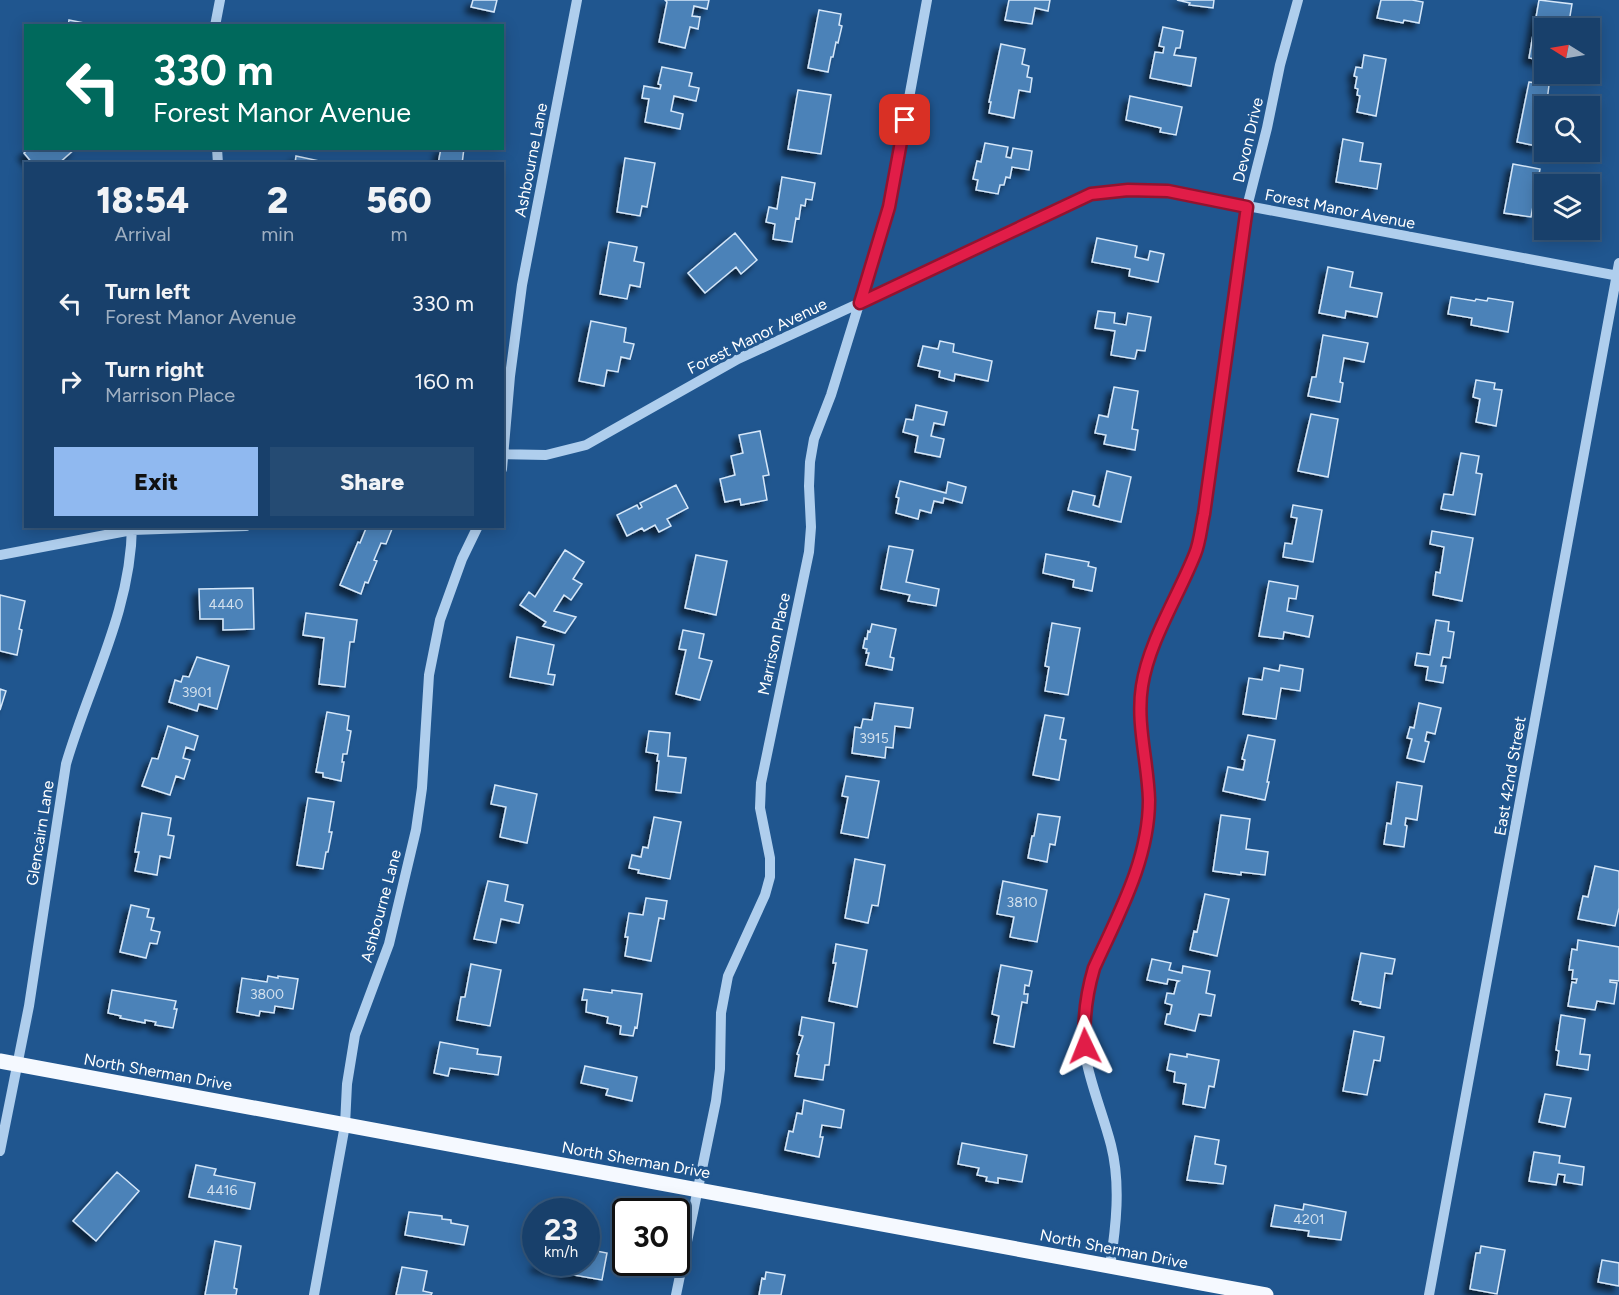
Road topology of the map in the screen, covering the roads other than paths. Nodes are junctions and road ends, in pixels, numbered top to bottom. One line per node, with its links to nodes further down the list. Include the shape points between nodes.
1 (220, 0): 5 (street)
2 (577, 0): 10 (street, Ashbourne Lane, via 522,285)
3 (927, 0): 9 (street, Marrison Place, via 889,207)
4 (1298, 0): 6 (street, Devon Drive)
5 (214, 24)
6 (1247, 207): 8 (street, Forest Manor Avenue); 9 (street, Forest Manor Avenue, via 1168,191 1091,194); 20 (street, Devon Drive, via 1196,552 1150,655 1142,687 1140,720 1149,797 1144,847 1094,968 1084,1017 1086,1059 1112,1147 1115,1172)
7 (1619, 263): 8 (street, East 42nd Street)
8 (1618, 276): 24 (street, East 42nd Street)
9 (860, 303): 11 (street, Forest Manor Avenue, via 738,359 586,445 546,455); 19 (street, Marrison Place, via 814,439 808,486 809,552 761,783 760,808 770,877 728,976 721,1013 716,1101)
10 (504, 443)
11 (504, 454)
12 (132, 528): 14 (street); 16 (street, Glencairn Lane, via 125,594 116,627 66,764)
13 (477, 528): 17 (street, Ashbourne Lane, via 441,620 429,675 422,788 414,840 389,944 356,1035)
14 (0, 555)
15 (0, 1061): 16 (main road, North Sherman Drive)
16 (18, 1065): 17 (main road, North Sherman Drive); 18 (street, Glencairn Lane)
17 (345, 1125): 19 (main road, North Sherman Drive); 21 (street, Ashbourne Lane)
18 (0, 1151)
19 (698, 1189): 20 (main road, North Sherman Drive); 22 (street, Marrison Place)
20 (1110, 1266): 23 (main road, North Sherman Drive)
21 (314, 1295)
22 (676, 1295)
23 (1266, 1295)
24 (1429, 1295)

